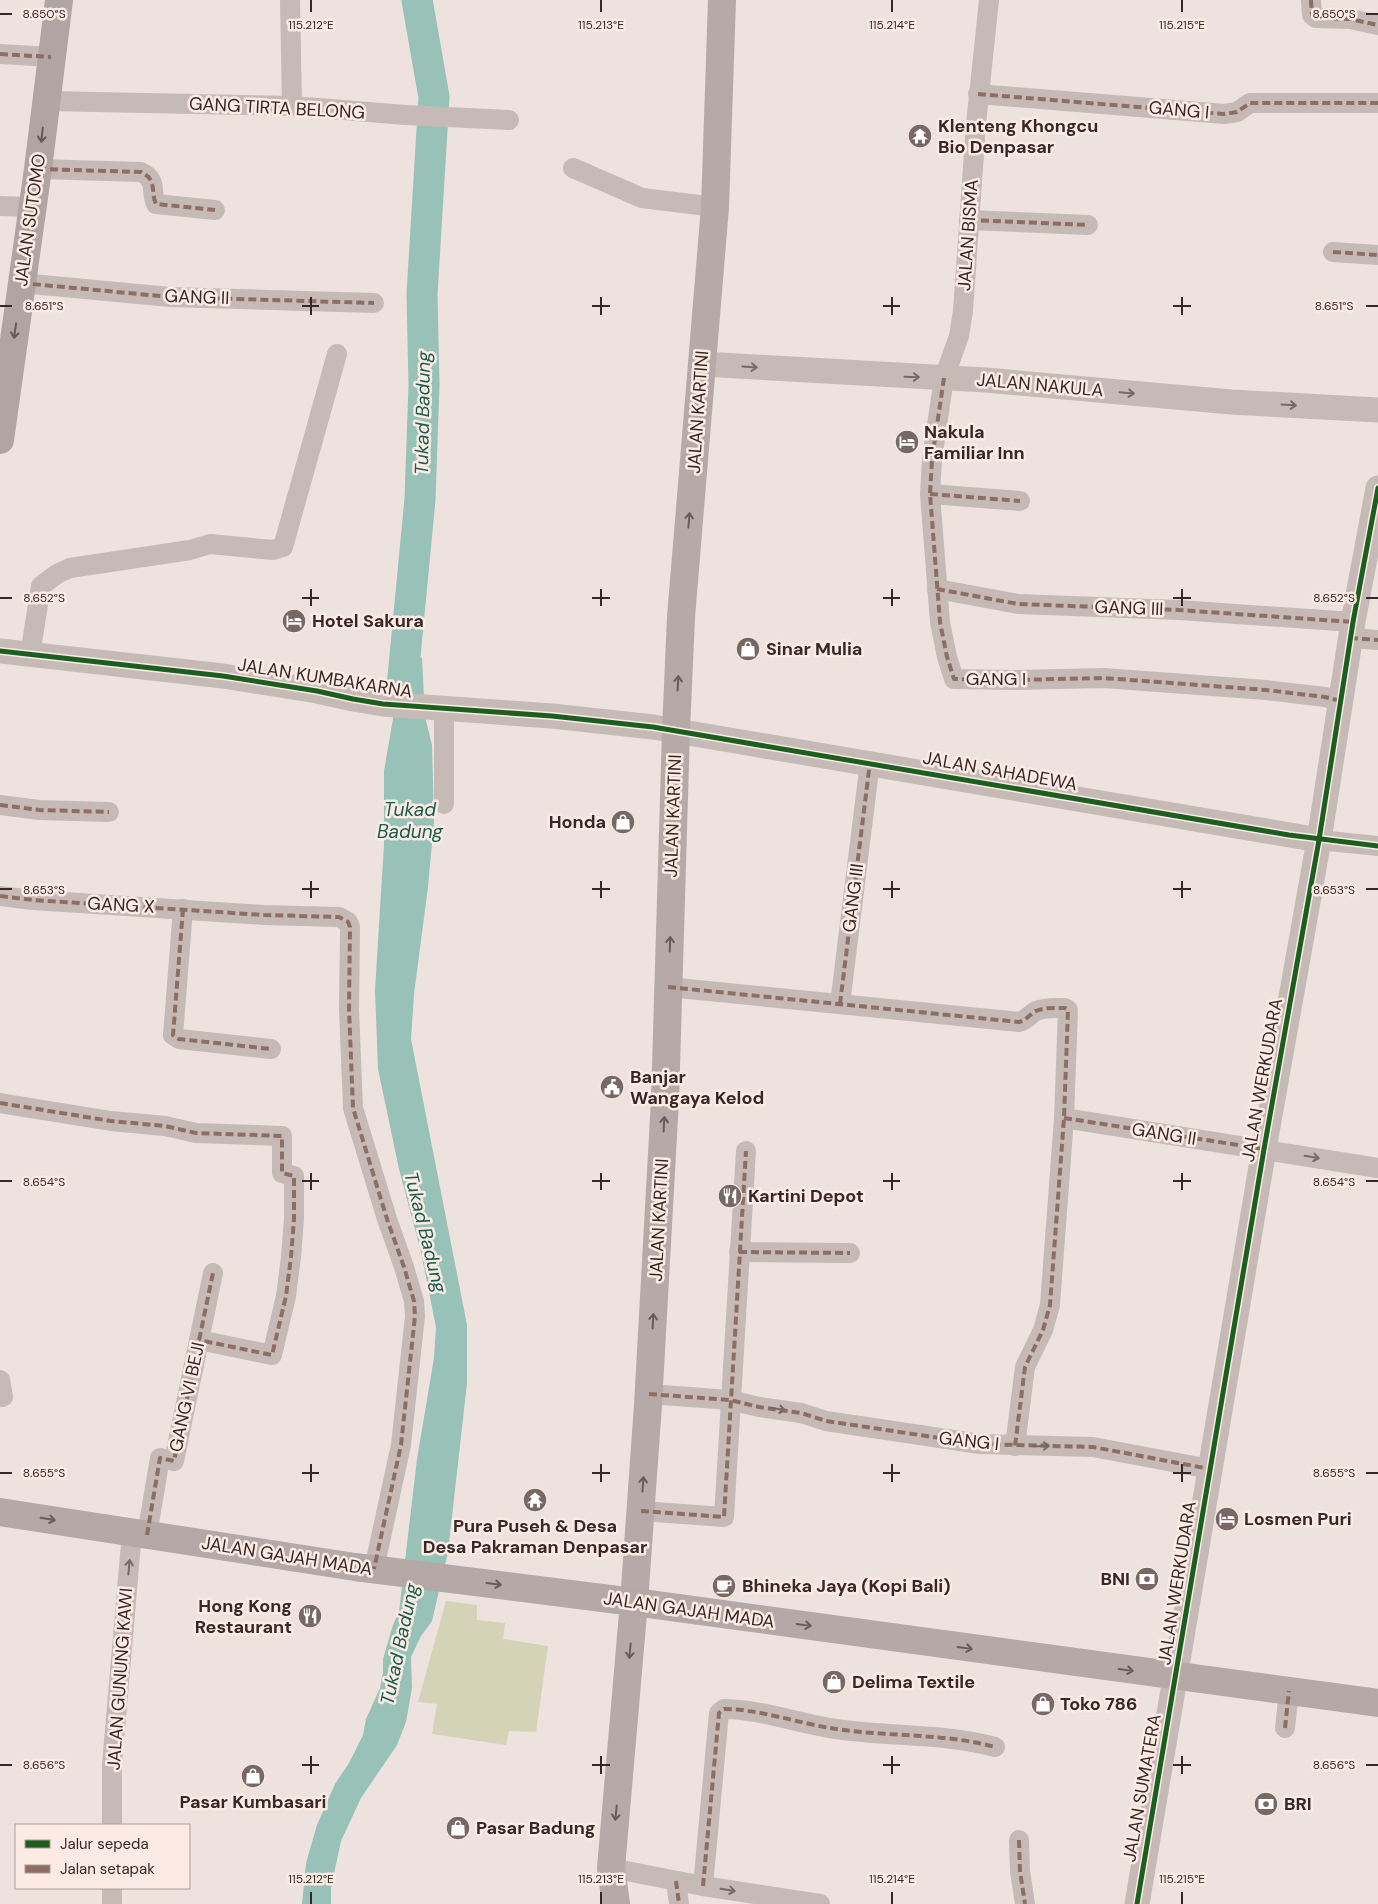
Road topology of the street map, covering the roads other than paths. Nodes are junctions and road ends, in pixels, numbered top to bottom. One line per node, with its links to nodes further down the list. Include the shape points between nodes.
1 (59, 0): 8 (highway, JALAN SUTOMO)
2 (290, 0): 12 (street)
3 (722, 0): 18 (main road, JALAN KARTINI)
4 (989, 0): 9 (street, JALAN BISMA)
5 (1311, 2): 6 (street, via 1312,14 1316,18 1350,19)
6 (1378, 25)
7 (0, 54): 8 (street)
8 (51, 56): 10 (highway, JALAN SUTOMO)
9 (978, 94): 11 (street, GANG I, via 1224,114 1237,112 1250,103); 20 (street, JALAN BISMA)
10 (46, 101): 12 (street, GANG TIRTA BELONG); 15 (highway, JALAN SUTOMO, one-way to 15)
11 (1378, 103)
12 (292, 106): 13 (street, GANG TIRTA BELONG)
13 (509, 120)
14 (573, 168): 18 (street, via 642,198)
15 (38, 169): 17 (highway, JALAN SUTOMO); 19 (street, via 141,172 152,180 156,204)
16 (0, 206): 17 (street)
17 (32, 206): 24 (highway, JALAN SUTOMO)
18 (715, 207): 27 (main road, JALAN KARTINI)
19 (215, 210)
20 (969, 220): 21 (street); 28 (street, JALAN BISMA, via 960,336)
21 (1088, 225)
22 (1333, 252): 23 (street)
23 (1378, 255)
24 (22, 283): 25 (street, GANG II, via 170,297); 30 (highway, JALAN SUTOMO, one-way to 30)
25 (374, 303)
26 (337, 354): 38 (street, via 283,547 273,550 206,544 190,550 70,568 41,586)
27 (701, 372): 28 (street, JALAN NAKULA, one-way to 28); 41 (main road, JALAN KARTINI, one-way to 27, via 681,617)
28 (944, 378): 29 (street, JALAN NAKULA, one-way to 29, via 1231,402); 32 (street, GANG I)
29 (1378, 410)
30 (0, 440)
31 (1378, 488): 35 (street, JALAN WERKUDARA)
32 (930, 494): 33 (street); 34 (street, GANG I)
33 (1020, 501)
34 (936, 588): 35 (street, GANG III, via 1018,604 1179,610); 39 (street, GANG I, via 943,638 954,679 1113,678 1266,690)
35 (1351, 630): 36 (street, GANG III); 39 (street, JALAN WERKUDARA)
36 (1378, 640)
37 (0, 651): 38 (street, JALAN KUMBAKARNA)
38 (30, 655): 40 (street, JALAN KUMBAKARNA, via 223,676 383,704)
39 (1340, 701): 46 (street, JALAN WERKUDARA)
40 (437, 707): 41 (street, JALAN KUMBAKARNA, via 552,716); 43 (street)
41 (676, 731): 42 (street, JALAN SAHADEWA); 50 (main road, JALAN KARTINI, one-way to 41)
42 (870, 762): 46 (street, JALAN SAHADEWA); 51 (street, GANG III)
43 (444, 804)
44 (0, 805): 45 (street, via 39,810)
45 (110, 812)
46 (1319, 840): 47 (street); 55 (street, JALAN WERKUDARA)
47 (1378, 846)
48 (0, 896): 49 (street, GANG X)
49 (183, 909): 52 (street, via 173,1035 179,1039); 69 (street, GANG X, via 339,917 350,927 353,1108 410,1287 415,1316 401,1445)
50 (668, 987): 51 (street); 62 (main road, JALAN KARTINI, one-way to 50)
51 (840, 1004): 54 (street, via 1019,1022 1041,1009 1067,1009)
52 (271, 1049)
53 (0, 1103): 61 (street, via 196,1132 282,1136 282,1173 294,1176 294,1219 286,1296 272,1356)
54 (1064, 1118): 55 (street, GANG II); 64 (street, via 1050,1305 1043,1330 1025,1367)
55 (1264, 1149): 57 (street, GANG II, one-way to 57); 65 (street, JALAN WERKUDARA)
56 (746, 1151): 58 (street)
57 (1378, 1168)
58 (739, 1252): 59 (street); 63 (street)
59 (850, 1253)
60 (213, 1273): 61 (street, GANG VI BEJI)
61 (199, 1340): 68 (street, GANG VI BEJI, via 174,1461 160,1458)
62 (649, 1394): 63 (street, GANG I); 66 (main road, JALAN KARTINI, one-way to 62)
63 (730, 1400): 64 (street, GANG I, one-way to 64, via 834,1422 962,1442); 66 (street, via 724,1517)
64 (1015, 1446): 65 (street, GANG I, one-way to 65, via 1093,1447)
65 (1210, 1469): 71 (street, JALAN WERKUDARA)
66 (641, 1511): 70 (main road, JALAN KARTINI)
67 (0, 1512): 68 (main road, JALAN GAJAH MADA, one-way to 68)
68 (139, 1534): 69 (main road, JALAN GAJAH MADA); 76 (street, JALAN GUNUNG KAWI, one-way to 68, via 112,1764)
69 (378, 1570): 70 (main road, JALAN GAJAH MADA, one-way to 70)
70 (634, 1602): 71 (main road, JALAN GAJAH MADA, one-way to 71); 78 (main road, JALAN KARTINI, one-way to 78)
71 (1175, 1676): 72 (main road, JALAN GAJAH MADA); 87 (street, JALAN SUMATERA)
72 (1289, 1691): 73 (main road, JALAN GAJAH MADA); 74 (street)
73 (1378, 1703)
74 (1285, 1728)
75 (995, 1747): 80 (street, via 970,1741 835,1729 724,1709 719,1713)
76 (112, 1824)
77 (1019, 1840): 86 (street)
78 (611, 1868): 79 (street); 83 (main road, JALAN KARTINI)
79 (676, 1881): 80 (street); 84 (street)
80 (703, 1886): 85 (street, one-way to 85)
81 (112, 1889): 82 (street)
82 (112, 1904)
83 (616, 1904)
84 (679, 1904)
85 (820, 1904)
86 (1025, 1904)
87 (1137, 1904)

